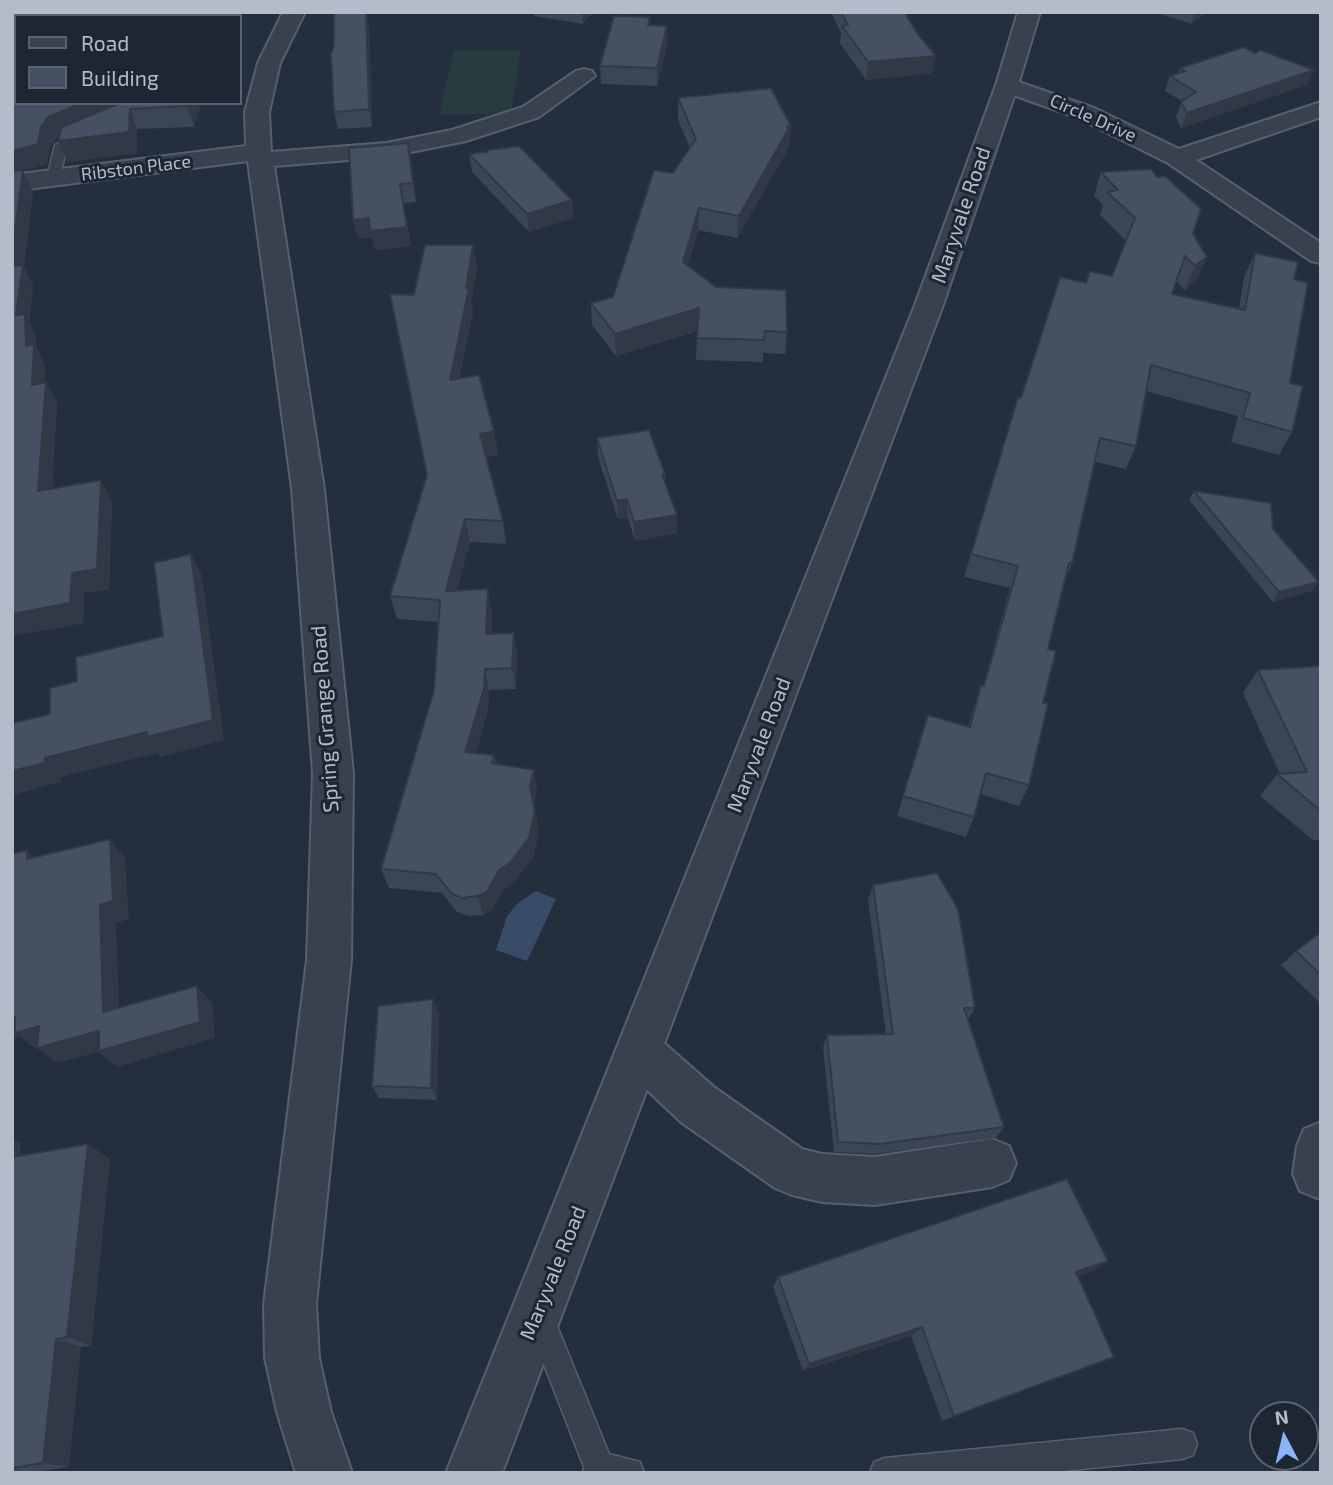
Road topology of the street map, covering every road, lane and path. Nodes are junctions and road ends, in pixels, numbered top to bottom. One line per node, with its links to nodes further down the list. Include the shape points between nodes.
1 (294, 12): 7 (street, Spring Grange Road, via 269,63 257,112)
2 (1030, 12): 4 (street, Maryvale Road)
3 (584, 76): 7 (street, Ribston Place, via 531,111 457,135 386,150)
4 (1007, 85): 8 (street, Circle Drive, via 1086,113); 12 (street, Maryvale Road, via 929,305)
5 (1321, 109): 8 (street)
6 (104, 125): 9 (lane, via 63,144)
7 (259, 156): 9 (street, Ribston Place); 17 (street, Spring Grange Road, via 308,489 333,773 329,960 289,1304 292,1358)
8 (1177, 158): 11 (street, Circle Drive)
9 (54, 178): 10 (street, Ribston Place)
10 (12, 183)
11 (1321, 255)
12 (640, 1052): 13 (street, via 698,1105 792,1171 875,1181); 14 (street, Maryvale Road)
13 (992, 1163)
14 (538, 1312): 16 (lane, via 575,1412); 18 (street, Maryvale Road)
15 (1182, 1444): 19 (lane)
16 (609, 1471)
17 (324, 1473)
18 (474, 1473)
19 (885, 1473)

